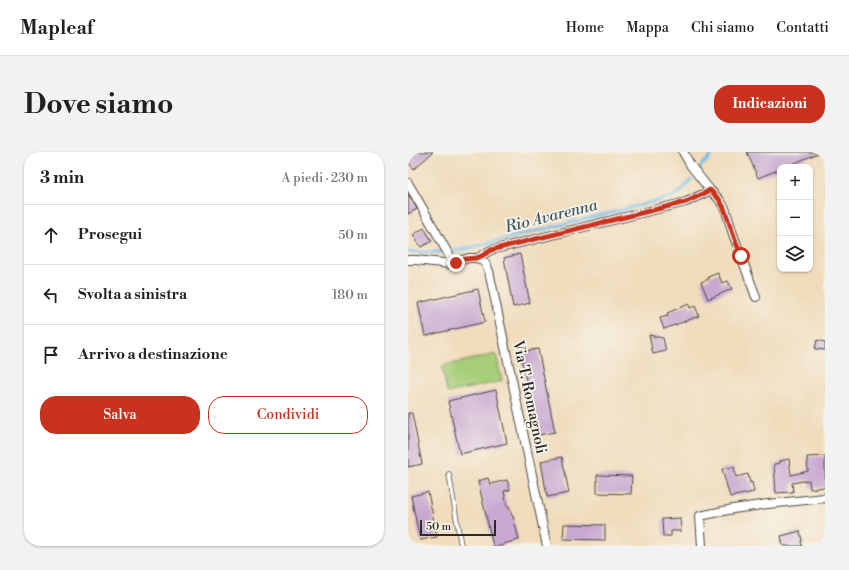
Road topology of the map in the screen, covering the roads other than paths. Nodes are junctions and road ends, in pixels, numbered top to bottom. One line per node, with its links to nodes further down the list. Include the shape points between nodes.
1 (684, 152): 3 (street, via 691,166)
2 (408, 183): 4 (street)
3 (710, 190): 5 (street, via 686,202 491,250); 7 (street, via 724,208)
4 (450, 257)
5 (478, 258): 6 (street, via 451,264); 11 (street, Via T. Romagnoli, via 485,263 488,271)
6 (408, 260)
7 (756, 297)
8 (450, 474): 10 (lane)
9 (825, 498): 12 (street, via 733,509 700,516)
10 (461, 546)
11 (547, 546)
12 (702, 546)

